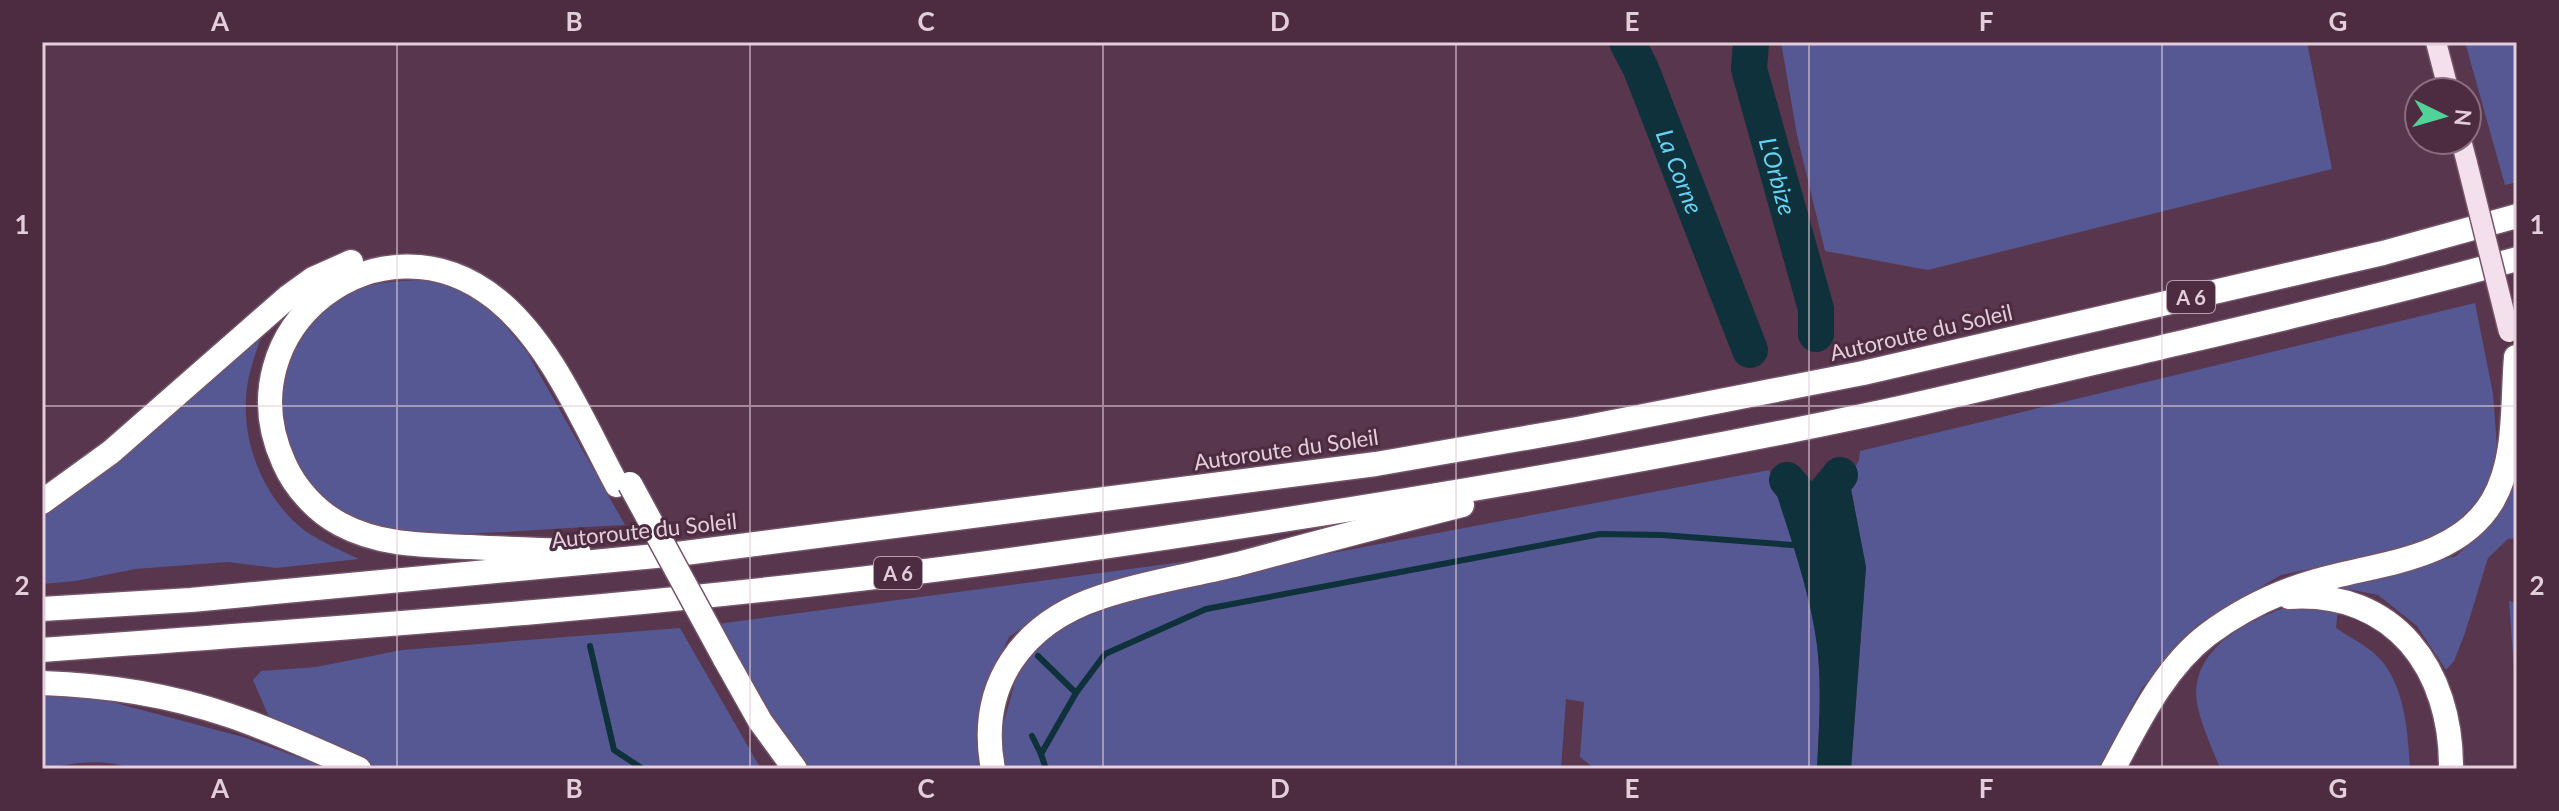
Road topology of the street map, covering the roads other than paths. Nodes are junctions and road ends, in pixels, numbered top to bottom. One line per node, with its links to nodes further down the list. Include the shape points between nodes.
1 (2436, 42): 2 (main road)
2 (2445, 76)
3 (2465, 156): 6 (main road, bridge)
4 (2517, 216): 10 (highway, Autoroute du Soleil / A 6, via 2383,253 1736,399 1376,464)
5 (2517, 259): 7 (highway, A 6, via 2392,294 1869,415)
6 (2517, 360): 11 (highway, via 2506,467 2493,501 2474,525 2426,554 2312,582)
7 (1615, 464): 13 (highway, A 6, via 1090,549 812,583 412,623); 19 (highway, via 1082,604 1039,631 1007,667 991,711)
8 (624, 484): 9 (highway, via 569,369 529,311 498,282 466,264 430,253 398,251 347,263 300,288 111,452); 10 (highway, via 527,330 470,280 411,266 369,271 326,292 282,345 270,387 273,436 294,483 341,525 378,539 422,546); 14 (highway)
9 (42, 502)
10 (677, 554): 12 (highway, Autoroute du Soleil / A 6)
11 (2275, 597): 20 (highway, via 2235,616 2186,654); 21 (highway, via 2348,601 2396,628 2419,653 2435,682 2446,719)
12 (42, 609)
13 (42, 650)
14 (717, 658): 17 (highway, via 730,696); 18 (highway)
15 (42, 683): 16 (highway, via 130,691 203,707)
16 (359, 769)
17 (778, 769)
18 (795, 769)
19 (993, 769)
20 (2113, 769)
21 (2451, 769)

